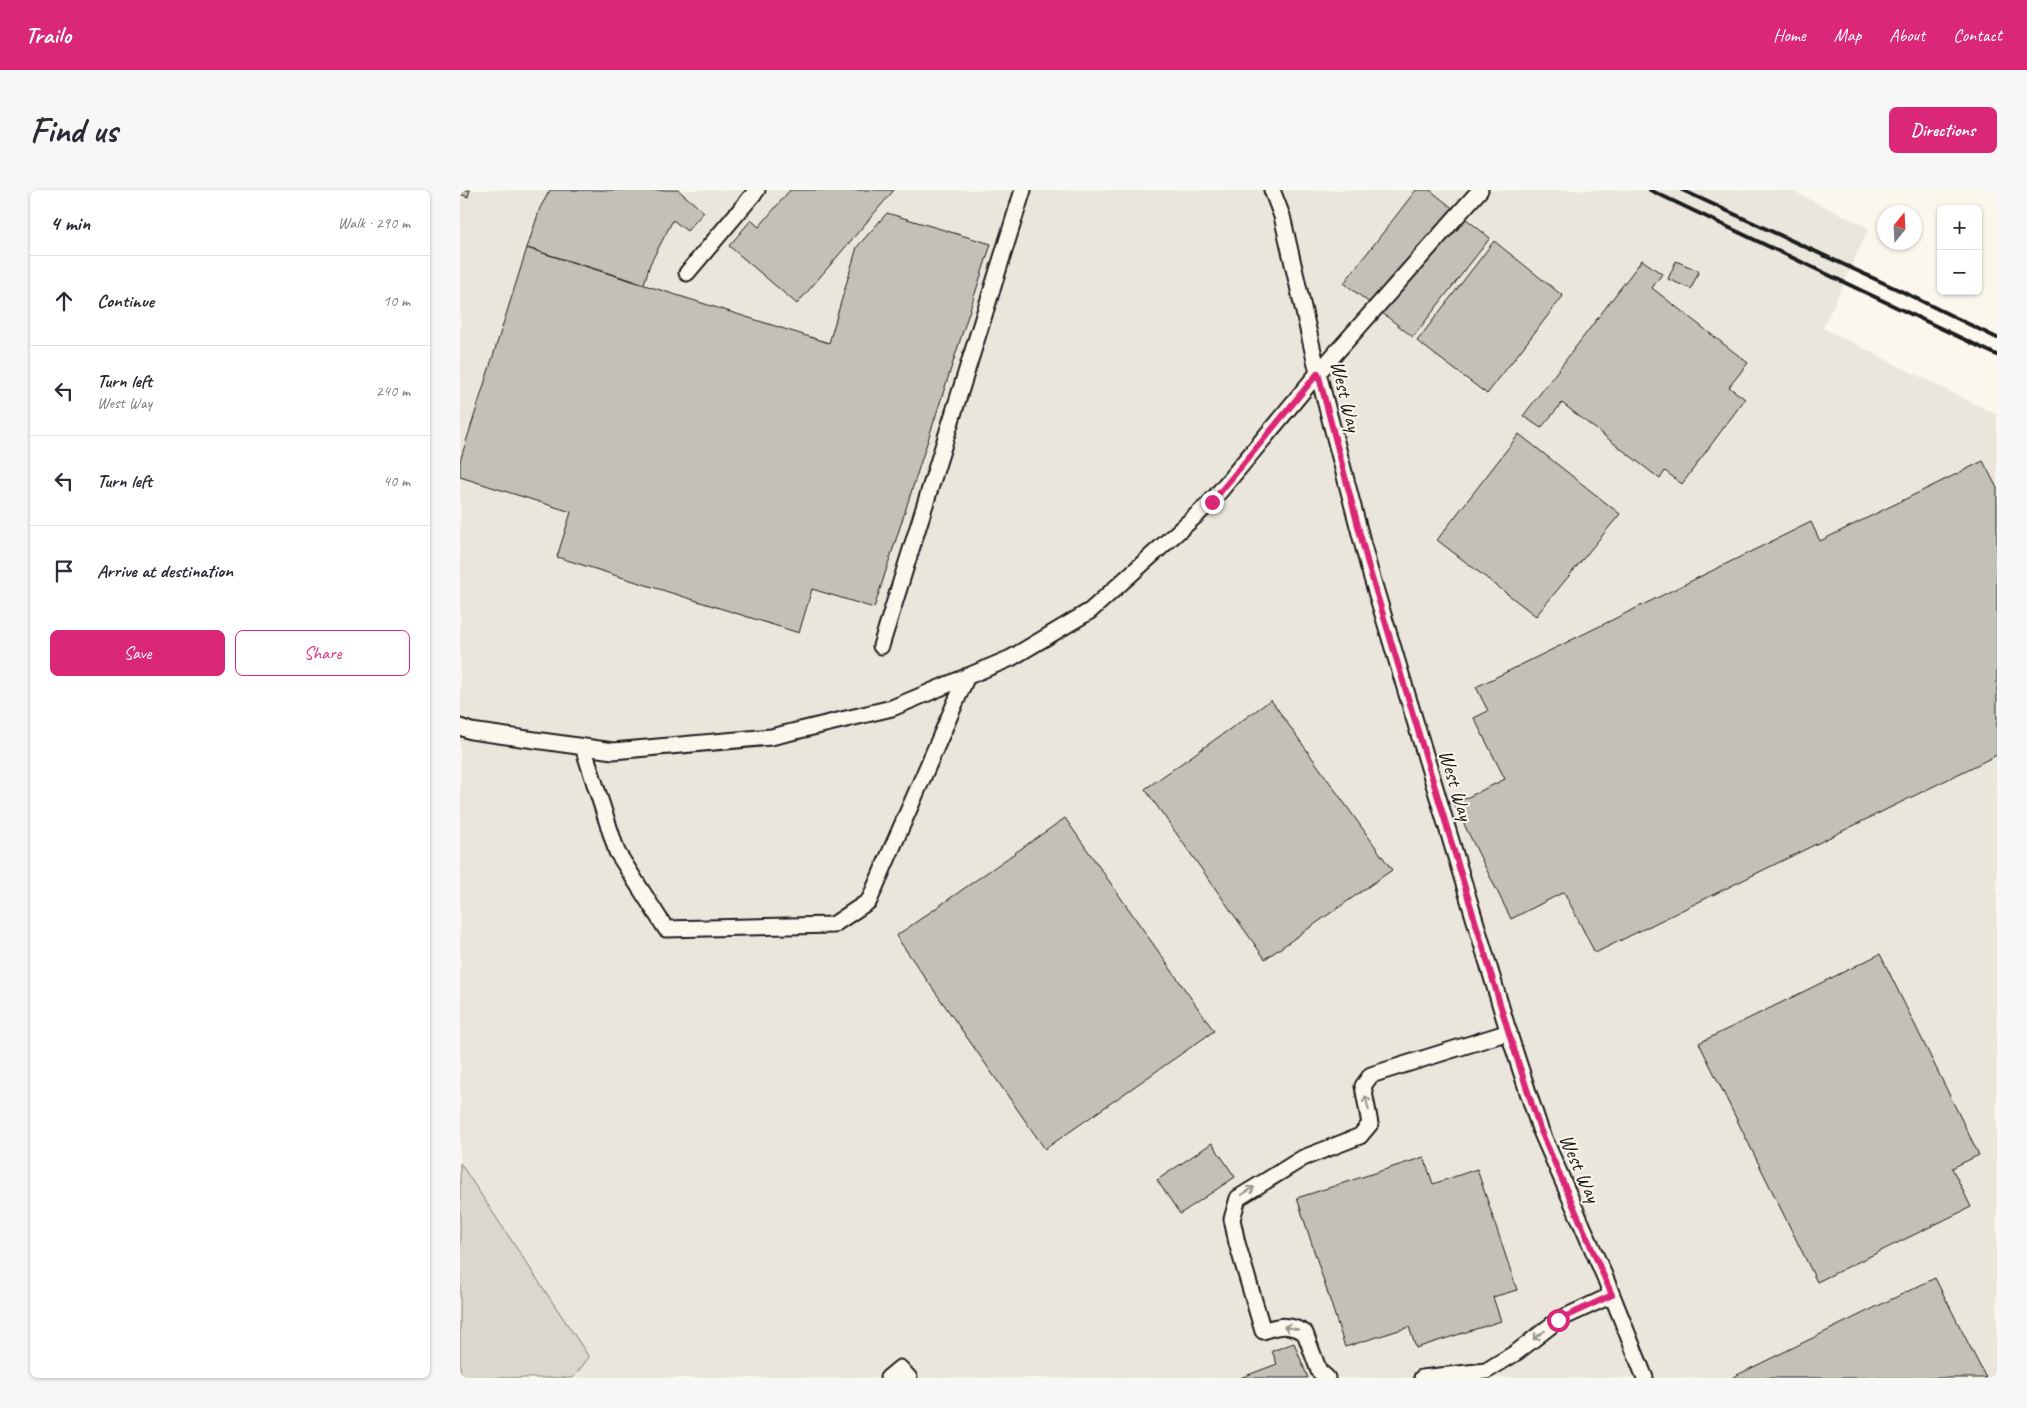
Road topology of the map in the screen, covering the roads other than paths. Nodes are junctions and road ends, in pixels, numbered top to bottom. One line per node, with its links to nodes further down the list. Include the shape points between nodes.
1 (757, 190): 5 (lane)
2 (1023, 190): 7 (lane)
3 (1272, 190): 6 (lane, West Way, via 1282,216)
4 (1480, 190): 6 (lane)
5 (687, 273)
6 (1318, 373): 8 (lane, via 1212,502 1090,611 1011,658); 11 (lane, West Way, via 1369,568)
7 (881, 646)
8 (967, 676): 10 (lane, via 892,708 771,737 613,751); 10 (lane, via 869,901 833,925 666,928 617,852)
9 (460, 727): 10 (lane)
10 (583, 747)
11 (1509, 1032): 12 (lane, West Way, via 1540,1129); 15 (lane, one-way to 11, via 1319,1371 1306,1333 1294,1326 1276,1326 1263,1331 1236,1243 1232,1219 1238,1198 1303,1158 1360,1136 1370,1124 1363,1086 1371,1075)
12 (1612, 1295): 16 (lane, one-way to 16, via 1558,1320 1486,1371); 17 (lane, West Way)
13 (888, 1378): 14 (lane, via 900,1368)
14 (909, 1378)
15 (1327, 1378)
16 (1422, 1378)
17 (1645, 1378)

